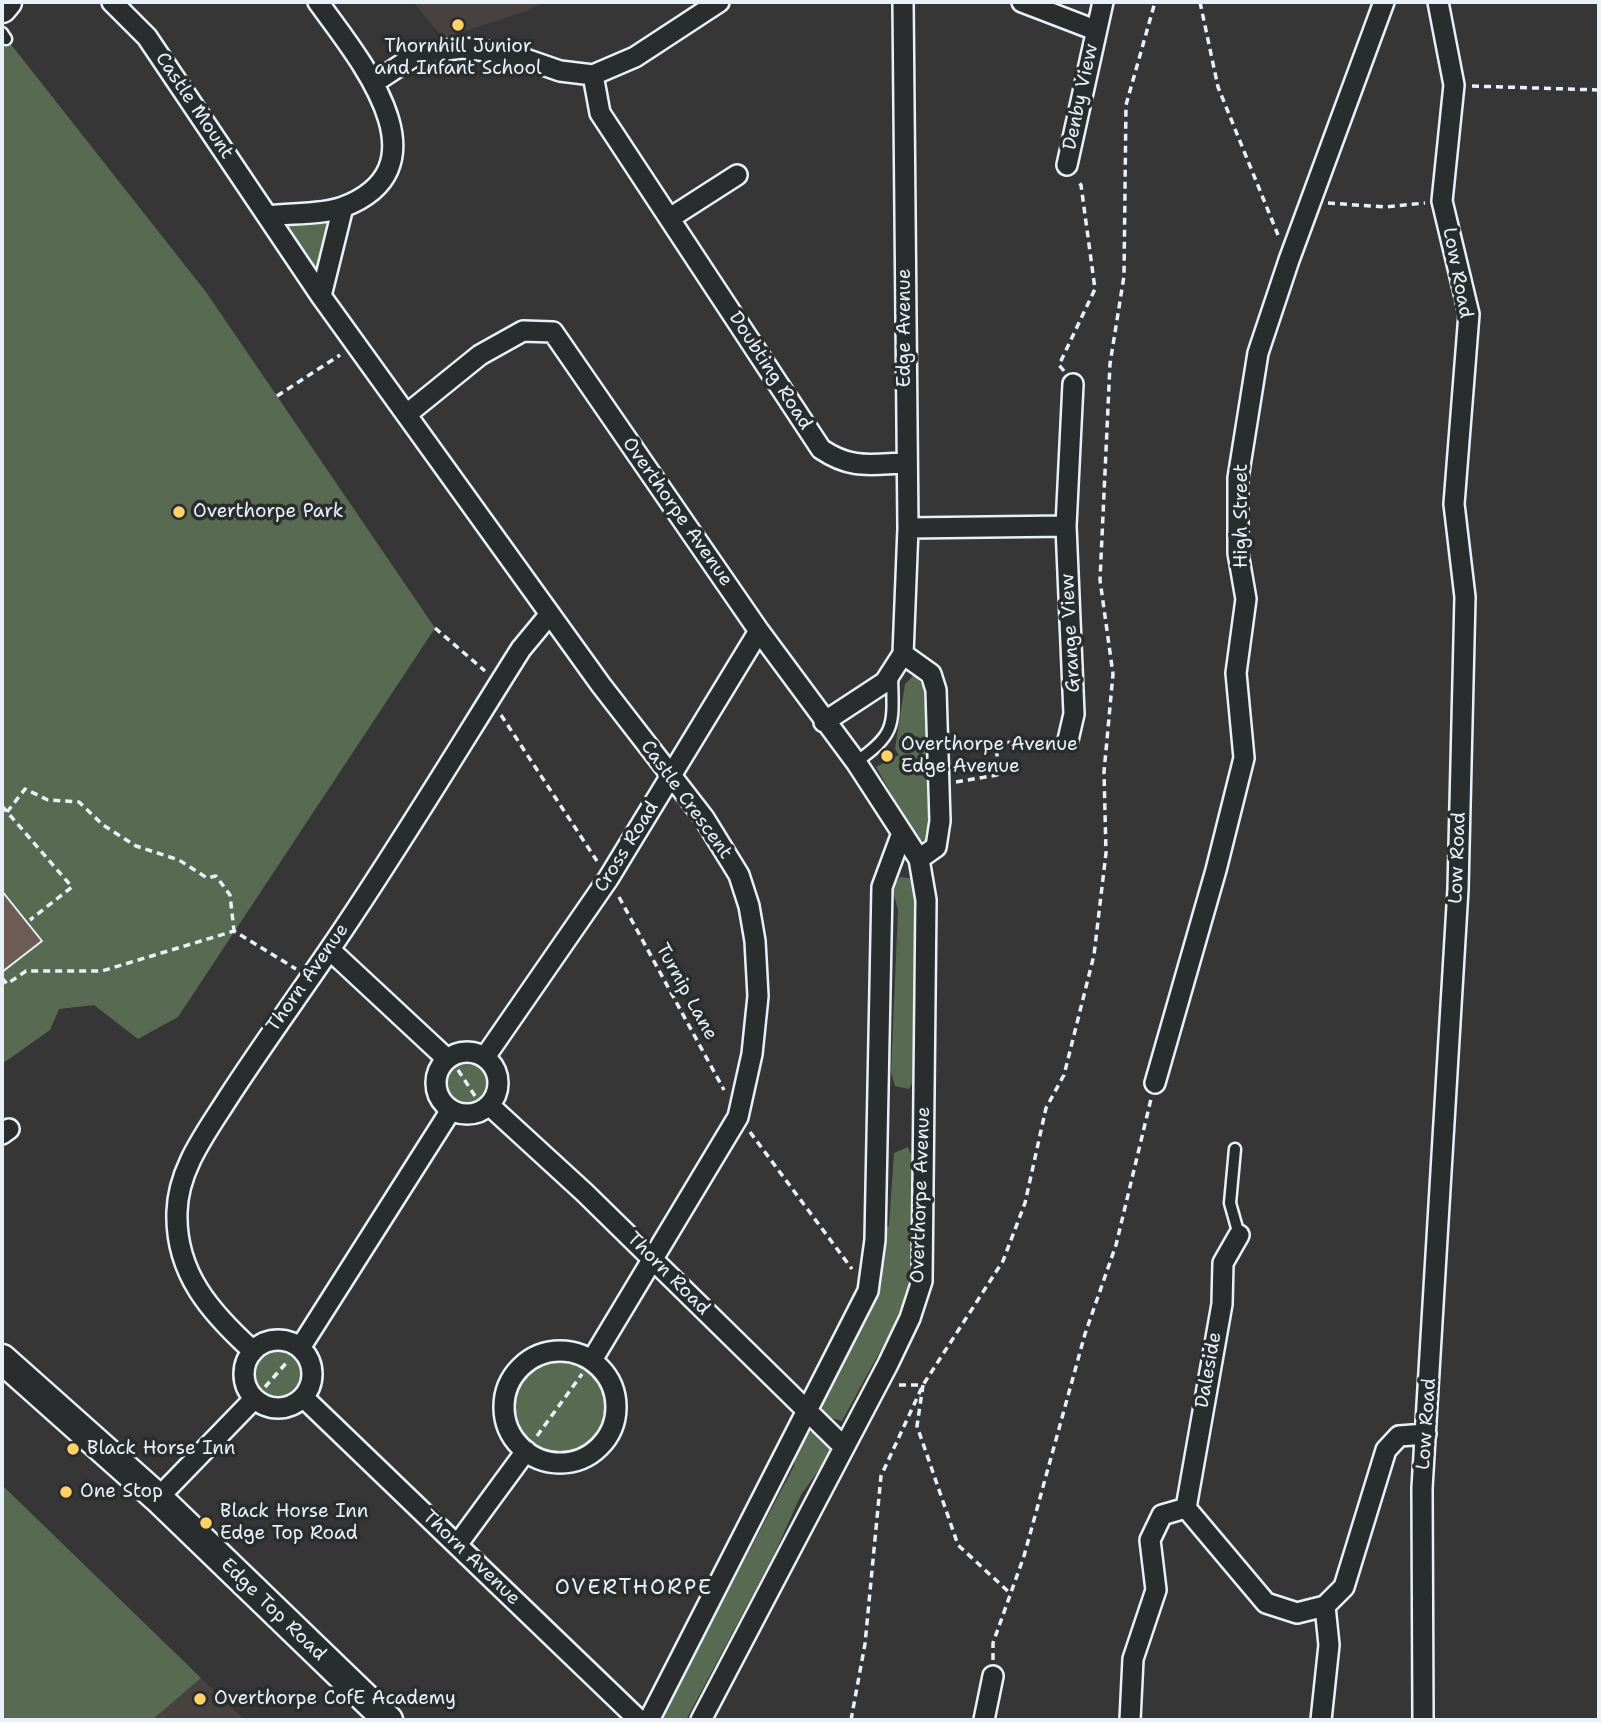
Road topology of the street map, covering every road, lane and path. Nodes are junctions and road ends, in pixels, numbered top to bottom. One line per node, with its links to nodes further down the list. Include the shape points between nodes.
1 (7, 2): 12 (street)
2 (112, 2): 23 (street, Castle Mount, via 147,37)
3 (318, 2): 15 (street)
4 (719, 2): 14 (street, via 635,57)
5 (903, 2): 31 (street, Edge Avenue)
6 (1022, 2): 13 (street, Denby View)
7 (1103, 2): 13 (street, Denby View)
8 (1155, 2): 69 (path, via 1126,105 1124,276 1110,364 1100,580 1112,674 1104,772 1106,853 1094,955 1064,1075 1046,1108 1025,1203 1003,1262)
9 (1200, 2): 25 (path, via 1218,87)
10 (1384, 2): 20 (street, High Street)
11 (1438, 2): 16 (street, Low Road)
12 (2, 8)
13 (1095, 30): 18 (street, Denby View)
14 (593, 75): 15 (street, via 560,71 511,54 463,48 419,53); 24 (street, Doubting Road, via 600,113)
15 (375, 82): 22 (street, via 393,132 392,162 375,186)
16 (1454, 85): 17 (path); 21 (street, Low Road)
17 (1599, 90)
18 (1066, 165): 28 (path, via 1081,185 1095,289 1059,365)
19 (737, 175): 24 (street)
20 (1312, 201): 21 (path, via 1385,207); 25 (street, High Street)
21 (1442, 201): 73 (street, Low Road, via 1469,314 1454,504 1465,597 1458,889)
22 (342, 207): 23 (street); 26 (street)
23 (268, 216): 26 (street, Castle Mount)
24 (670, 218): 31 (street, Doubting Road, via 821,449 840,462)
25 (1289, 260): 57 (street, High Street, via 1258,353 1238,478 1238,553 1246,599 1236,673 1244,758)
26 (321, 296): 27 (street, Castle Crescent)
27 (356, 344): 29 (path); 30 (street, Castle Crescent)
28 (1073, 384): 32 (street, Grange View)
29 (277, 396)
30 (407, 414): 34 (street, Castle Crescent); 36 (street, Overthorpe Avenue, via 480,355 523,331 552,332)
31 (906, 463): 33 (street, Edge Avenue)
32 (1066, 526): 33 (street); 41 (street, Grange View, via 1074,714)
33 (908, 528): 37 (street, Edge Avenue)
34 (550, 614): 39 (street, Thorn Avenue); 43 (street, Castle Crescent)
35 (435, 628): 39 (path, Turnip Lane)
36 (759, 631): 40 (street, Overthorpe Avenue); 43 (street, Cross Road)
37 (903, 654): 38 (street); 44 (street, via 931,674)
38 (891, 672): 40 (street, via 885,682); 42 (lane, via 889,730 883,744)
39 (495, 691): 49 (path, Turnip Lane); 52 (street, Thorn Avenue)
40 (824, 722): 42 (street, Overthorpe Avenue)
41 (1068, 740): 44 (path, via 997,743 997,775)
42 (856, 762): 47 (street, Overthorpe Avenue)
43 (671, 776): 49 (street, Cross Road); 60 (street, Castle Crescent, via 739,875 749,906 758,996 752,1054)
44 (940, 784): 48 (street, via 936,847)
45 (2, 806): 46 (path)
46 (7, 812): 50 (path, via 72,887); 51 (path, via 25,789 48,800 79,802 103,825 136,846 178,860 207,878 216,877 230,895)
47 (902, 833): 48 (street, Overthorpe Avenue); 64 (street, via 882,887 875,1240)
48 (919, 859): 74 (street, Overthorpe Avenue, via 926,900 922,1281 910,1318)
49 (608, 879): 55 (street, Cross Road); 60 (path, Turnip Lane)
50 (30, 920)
51 (234, 931): 53 (path, via 102,971 26,971 7,984); 54 (path)
52 (330, 950): 54 (street, Thorn Avenue); 56 (street)
53 (2, 978)
54 (309, 978): 66 (street, Thorn Avenue, via 195,1149 181,1181 178,1239 187,1272 202,1300)
55 (485, 1057): 56 (street, via 465,1051); 58 (street, via 498,1080 498,1089)
56 (448, 1058): 58 (path); 59 (street, via 435,1083 441,1101)
57 (1155, 1083): 79 (path, via 1116,1245 1085,1334)
58 (486, 1107): 59 (street, via 464,1114); 63 (street, Thorn Road)
59 (451, 1110): 65 (street)
60 (738, 1117): 63 (street, Castle Crescent); 64 (path, Turnip Lane)
61 (1235, 1149): 62 (lane, via 1230,1203)
62 (1239, 1235): 77 (street, Daleside, via 1223,1263 1222,1304)
63 (653, 1259): 68 (street, Castle Crescent); 72 (street, Thorn Road)
64 (868, 1291): 72 (street)
65 (300, 1349): 66 (street, via 276,1340); 70 (street, via 312,1370); 71 (path)
66 (253, 1351): 71 (street, via 244,1380)
67 (2, 1359): 76 (street, Edge Top Road)
68 (592, 1360): 75 (path); 75 (street, via 571,1352 548,1351 516,1371 505,1394 505,1421); 75 (street, via 610,1381 615,1399 615,1418 605,1440 588,1455 570,1462 552,1463)
69 (923, 1385): 79 (path, via 917,1426 958,1545); 86 (path, via 881,1476 864,1644)
70 (303, 1397): 71 (street, via 281,1408); 78 (street, Thorn Avenue)
71 (254, 1399): 76 (street)
72 (807, 1412): 74 (street, Thorn Road); 84 (street)
73 (1426, 1434): 80 (street, via 1399,1436 1386,1450 1344,1587); 90 (street, Low Road)
74 (844, 1447): 85 (street, Overthorpe Avenue)
75 (526, 1451): 78 (street)
76 (158, 1497): 82 (street, Edge Top Road)
77 (1186, 1508): 80 (street, via 1265,1603 1297,1613); 88 (street, via 1162,1515 1150,1540 1156,1590 1133,1658)
78 (457, 1545): 83 (street, Thorn Avenue)
79 (1011, 1594): 81 (path, via 993,1643)
80 (1325, 1606): 89 (street, via 1329,1645)
81 (993, 1676): 87 (street)
82 (388, 1720)
83 (639, 1720)
84 (649, 1720)
85 (701, 1720)
86 (851, 1720)
87 (984, 1720)
88 (1130, 1720)
89 (1321, 1720)
90 (1423, 1720)

